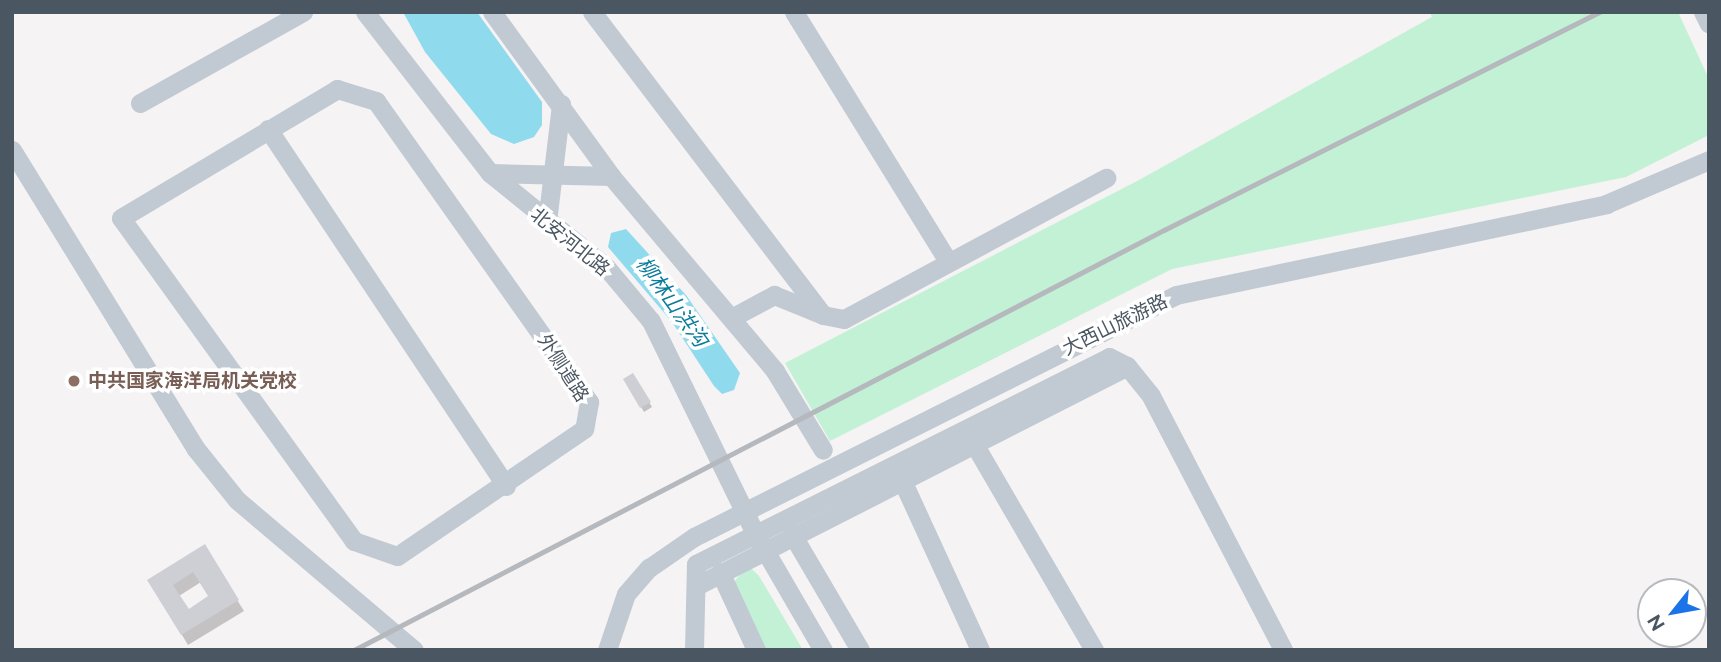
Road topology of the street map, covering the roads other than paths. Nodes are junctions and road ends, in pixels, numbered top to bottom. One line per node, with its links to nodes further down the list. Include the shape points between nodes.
1 (303, 12): 8 (street)
2 (365, 12): 13 (street, 北安河北路)
3 (492, 12): 9 (street)
4 (592, 12): 19 (street)
5 (794, 12): 18 (street)
6 (1703, 12): 7 (street)
7 (1709, 24)
8 (140, 103)
9 (561, 104): 14 (street); 15 (street)
10 (268, 129): 26 (street); 26 (street, 外侧道路, via 337,89 376,101 589,402 584,429); 26 (street, 外侧道路, via 121,218 355,541 397,556)
11 (12, 150): 33 (street, via 196,449 229,490)
12 (1709, 160): 28 (street, 大西山旅游路, via 1606,204 1176,295)
13 (490, 173): 15 (street); 17 (street, 北安河北路)
14 (611, 176): 15 (street); 20 (street)
15 (552, 178): 17 (street)
16 (1106, 178): 18 (street)
17 (547, 222): 28 (street, 北安河北路, via 606,267 651,321)
18 (948, 261): 19 (street, via 844,319)
19 (823, 315): 20 (street, via 774,295)
20 (733, 317): 23 (street)
21 (1128, 366): 22 (street); 27 (street, via 1109,357); 41 (street, via 1151,396)
22 (973, 442): 25 (street); 40 (street)
23 (823, 450)
24 (836, 472): 27 (street)
25 (901, 478): 29 (street); 39 (street)
26 (506, 485)
27 (847, 491): 30 (street)
28 (744, 512): 30 (street, 北安河北路); 34 (street, 大西山旅游路, via 649,568 626,594)
29 (792, 534): 30 (street); 38 (street)
30 (759, 541): 31 (street); 32 (street, via 696,564); 37 (street, 北安河北路)
31 (720, 572): 32 (street); 36 (street)
32 (696, 586): 35 (street)
33 (414, 650)
34 (607, 650)
35 (694, 650)
36 (756, 650)
37 (823, 650)
38 (860, 650)
39 (980, 650)
40 (1094, 650)
41 (1283, 650)

